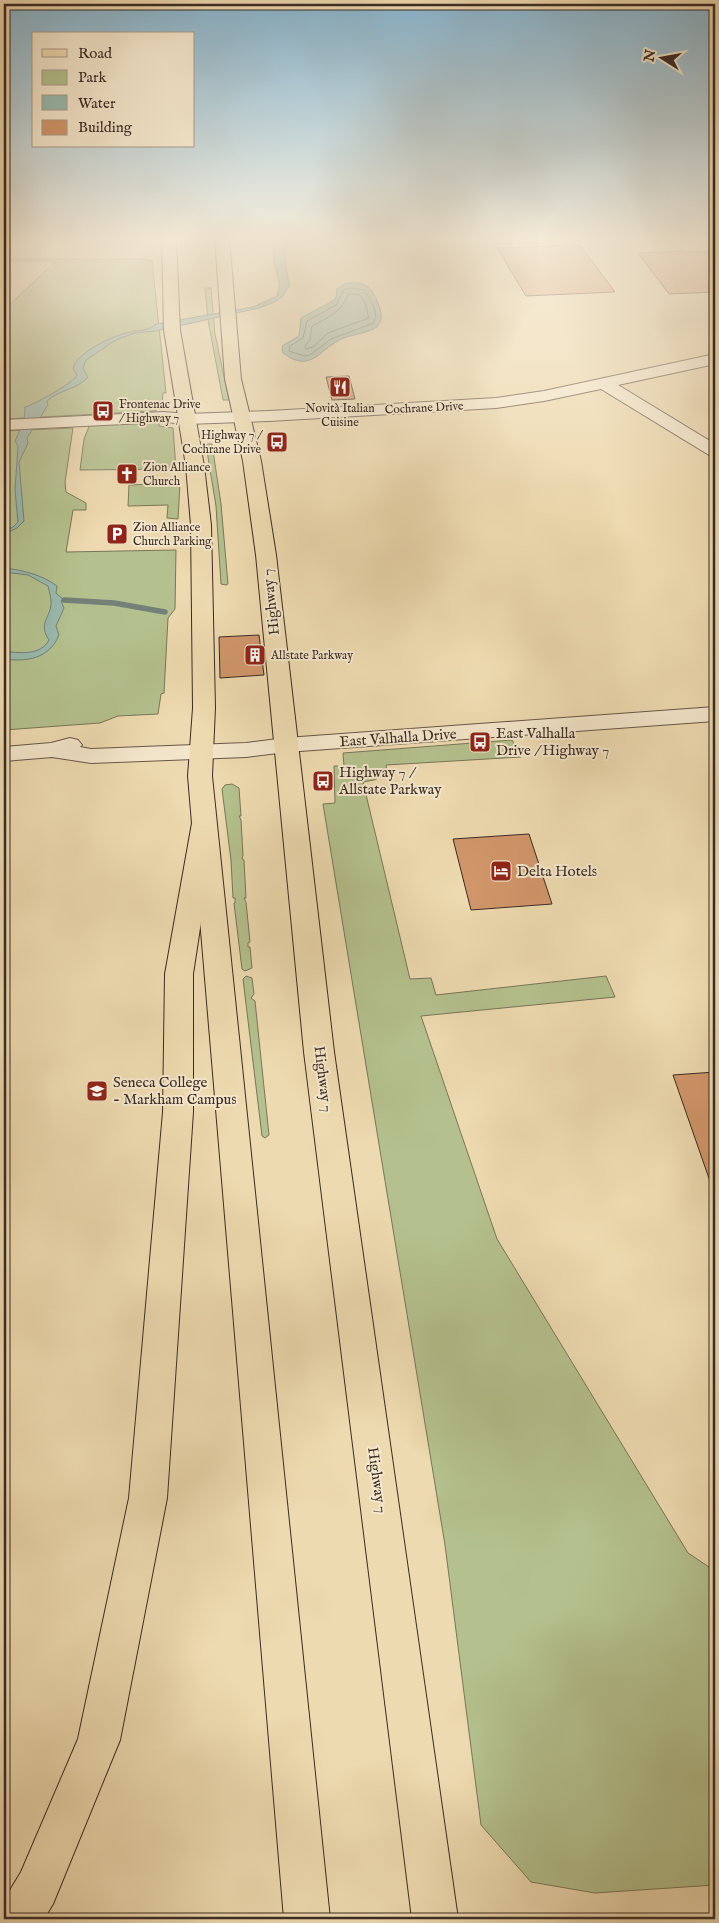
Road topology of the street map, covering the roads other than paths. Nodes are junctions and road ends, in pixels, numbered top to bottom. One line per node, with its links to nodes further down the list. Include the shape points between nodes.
1 (172, 328): 6 (main road)
2 (228, 328): 5 (main road, Highway 7, via 233,379)
3 (715, 359): 4 (street, Cochrane Drive)
4 (603, 384): 5 (street, Cochrane Drive, via 496,403); 8 (street)
5 (243, 417): 6 (street, Cochrane Drive); 11 (main road, Highway 7, via 266,556)
6 (187, 419): 7 (street, Cochrane Drive, via 164,417); 10 (main road, via 201,525 204,708)
7 (4, 425)
8 (715, 451)
9 (715, 714): 11 (street, East Valhalla Drive)
10 (201, 742): 11 (street, East Valhalla Drive, via 246,750); 12 (street, via 91,756 52,750); 13 (main road)
11 (286, 746): 16 (main road, Highway 7, via 319,1052)
12 (4, 754)
13 (204, 823): 14 (main road, via 179,974 178,1119 148,1498 99,1740); 15 (main road)
14 (28, 1904)
15 (307, 1919)
16 (435, 1919)

